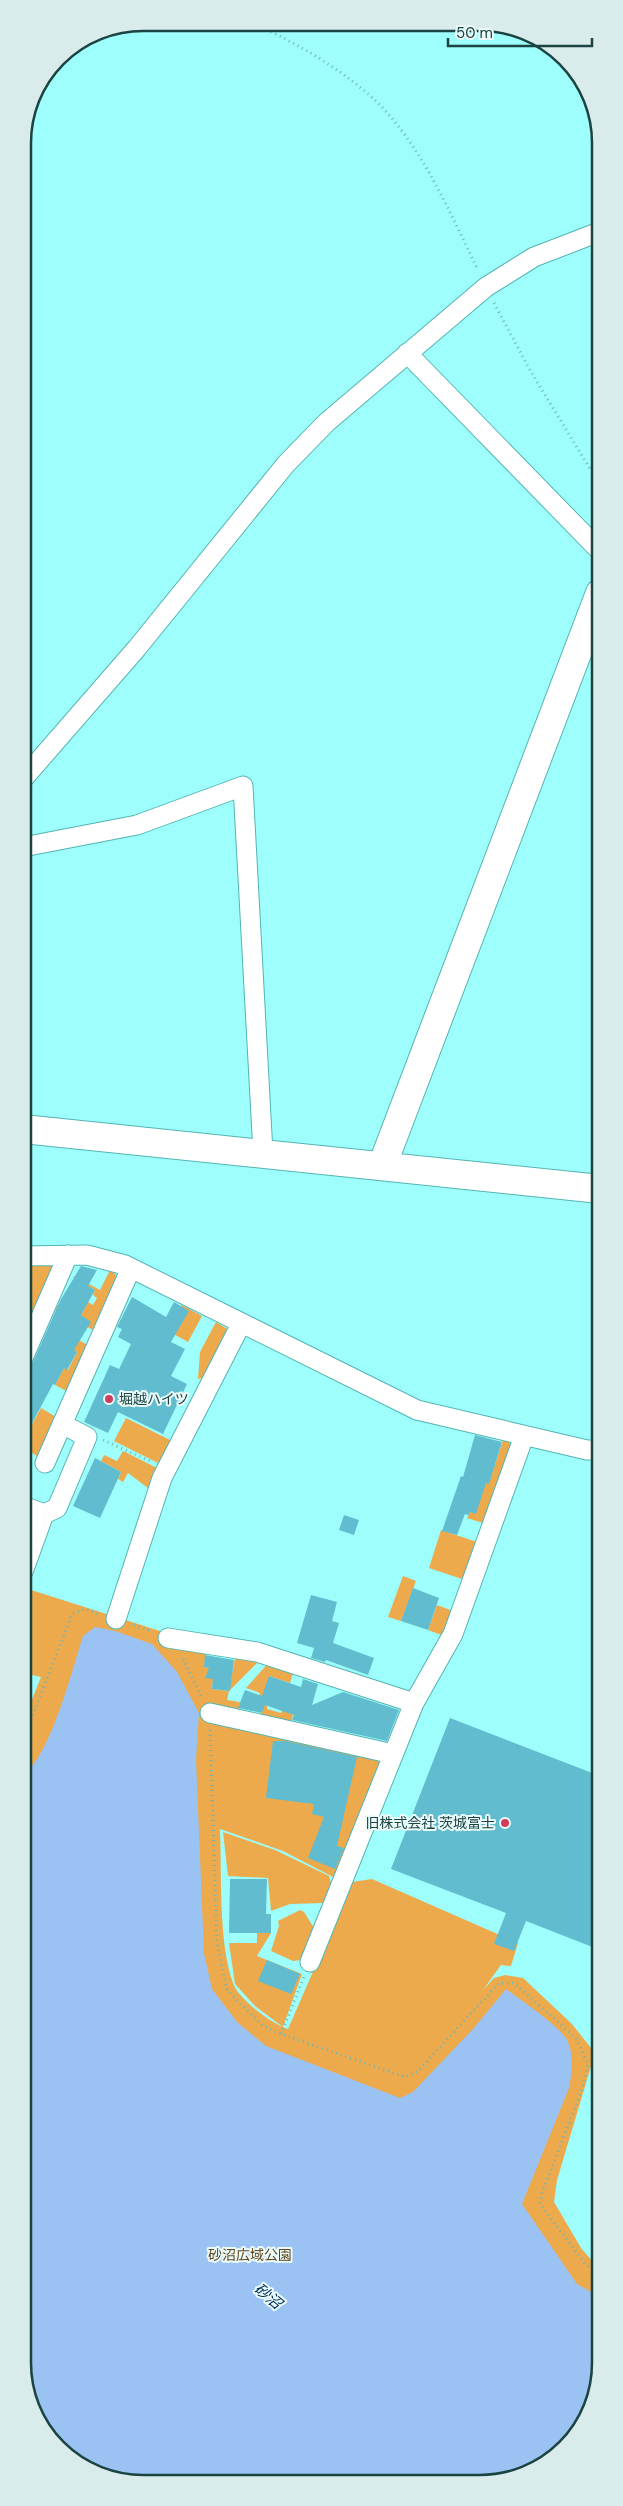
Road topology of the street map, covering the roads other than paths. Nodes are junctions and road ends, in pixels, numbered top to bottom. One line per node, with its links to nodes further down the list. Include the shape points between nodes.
1 (592, 235): 2 (street, via 534,257 486,287)
2 (407, 353): 3 (street); 5 (street, via 327,422 286,464 137,648)
3 (592, 543)
4 (592, 615): 9 (street)
5 (31, 770)
6 (31, 845): 8 (street, via 137,825 243,786)
7 (31, 1130): 8 (street)
8 (263, 1154): 9 (street)
9 (382, 1166): 10 (street)
10 (592, 1188)
11 (68, 1255): 12 (street); 13 (street, via 87,1255); 15 (street)
12 (31, 1256)
13 (131, 1268): 14 (street); 16 (street)
14 (242, 1324): 17 (street, via 416,1410); 23 (street, via 166,1469)
15 (31, 1340)
16 (62, 1424): 19 (street); 21 (street, via 87,1437 57,1508)
17 (524, 1436): 18 (street); 25 (street, via 453,1634)
18 (592, 1450)
19 (45, 1463)
20 (31, 1509): 21 (street)
21 (44, 1514): 22 (street)
22 (31, 1550)
23 (116, 1619)
24 (168, 1638): 25 (street, via 257,1652)
25 (414, 1703): 27 (street)
26 (210, 1713): 27 (street)
27 (393, 1754): 28 (street)
28 (310, 1962)

